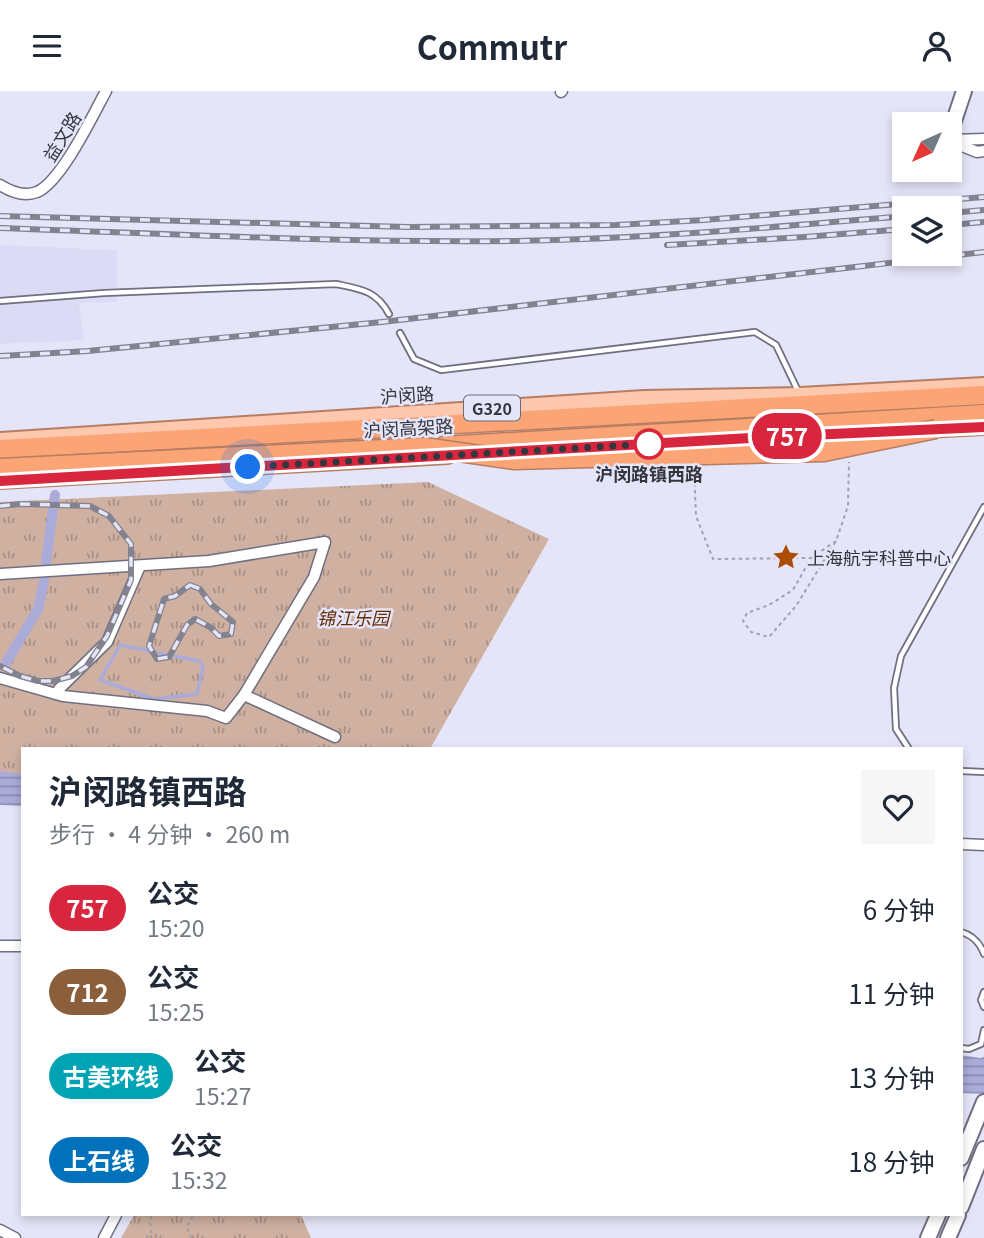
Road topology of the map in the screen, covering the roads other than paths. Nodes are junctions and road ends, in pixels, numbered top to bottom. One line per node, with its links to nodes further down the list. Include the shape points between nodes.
1 (106, 91): 8 (street, 益文路, via 48,185 24,195)
2 (964, 91): 3 (main road)
3 (957, 112)
4 (984, 139): 5 (street)
5 (962, 140)
6 (962, 146): 7 (street)
7 (984, 151)
8 (0, 185)
9 (0, 302): 10 (lane, via 336,284 366,290)
10 (389, 314)
11 (400, 333): 13 (lane, via 414,359 441,370 755,332 776,345)
12 (984, 385): 13 (main road, 沪闵路 / G320)
13 (800, 395): 18 (main road, 沪闵路 / G320, via 644,398)
14 (984, 395): 20 (highway, 沪闵高架路)
15 (984, 414): 19 (highway, 沪闵高架路, bridge)
16 (984, 427): 17 (main road)
17 (936, 429): 19 (highway, bridge, via 824,452 514,460); 23 (main road)
18 (0, 440)
19 (424, 447): 22 (highway, 沪闵高架路, bridge)
20 (0, 450)
21 (0, 461): 23 (main road, via 80,456)
22 (0, 468)
23 (109, 475): 24 (main road)
24 (0, 481)
25 (984, 507): 32 (lane, via 901,656 894,688 896,729)
26 (140, 566): 27 (street); 29 (street, via 107,642); 30 (street, via 209,561 325,542 314,577)
27 (0, 574)
28 (0, 678): 29 (street)
29 (56, 694): 30 (street, via 207,711 226,718)
30 (244, 695): 31 (street)
31 (335, 737)
32 (908, 747)
33 (963, 771): 34 (lane)
34 (984, 772)
35 (963, 844): 36 (street)
36 (984, 845)
37 (963, 933): 40 (lane)
38 (0, 946): 39 (street)
39 (21, 946)
40 (984, 954)
41 (984, 992): 42 (lane)
42 (984, 1007)
43 (984, 1030): 44 (lane, via 981,1044)
44 (963, 1048)
45 (984, 1101): 47 (main road)
46 (984, 1149): 48 (main road)
47 (963, 1153)
48 (963, 1202)
49 (115, 1216): 54 (street)
50 (938, 1216): 55 (main road)
51 (958, 1216): 56 (main road)
52 (0, 1230): 53 (street)
53 (15, 1238)
54 (104, 1238)
55 (928, 1238)
56 (948, 1238)

